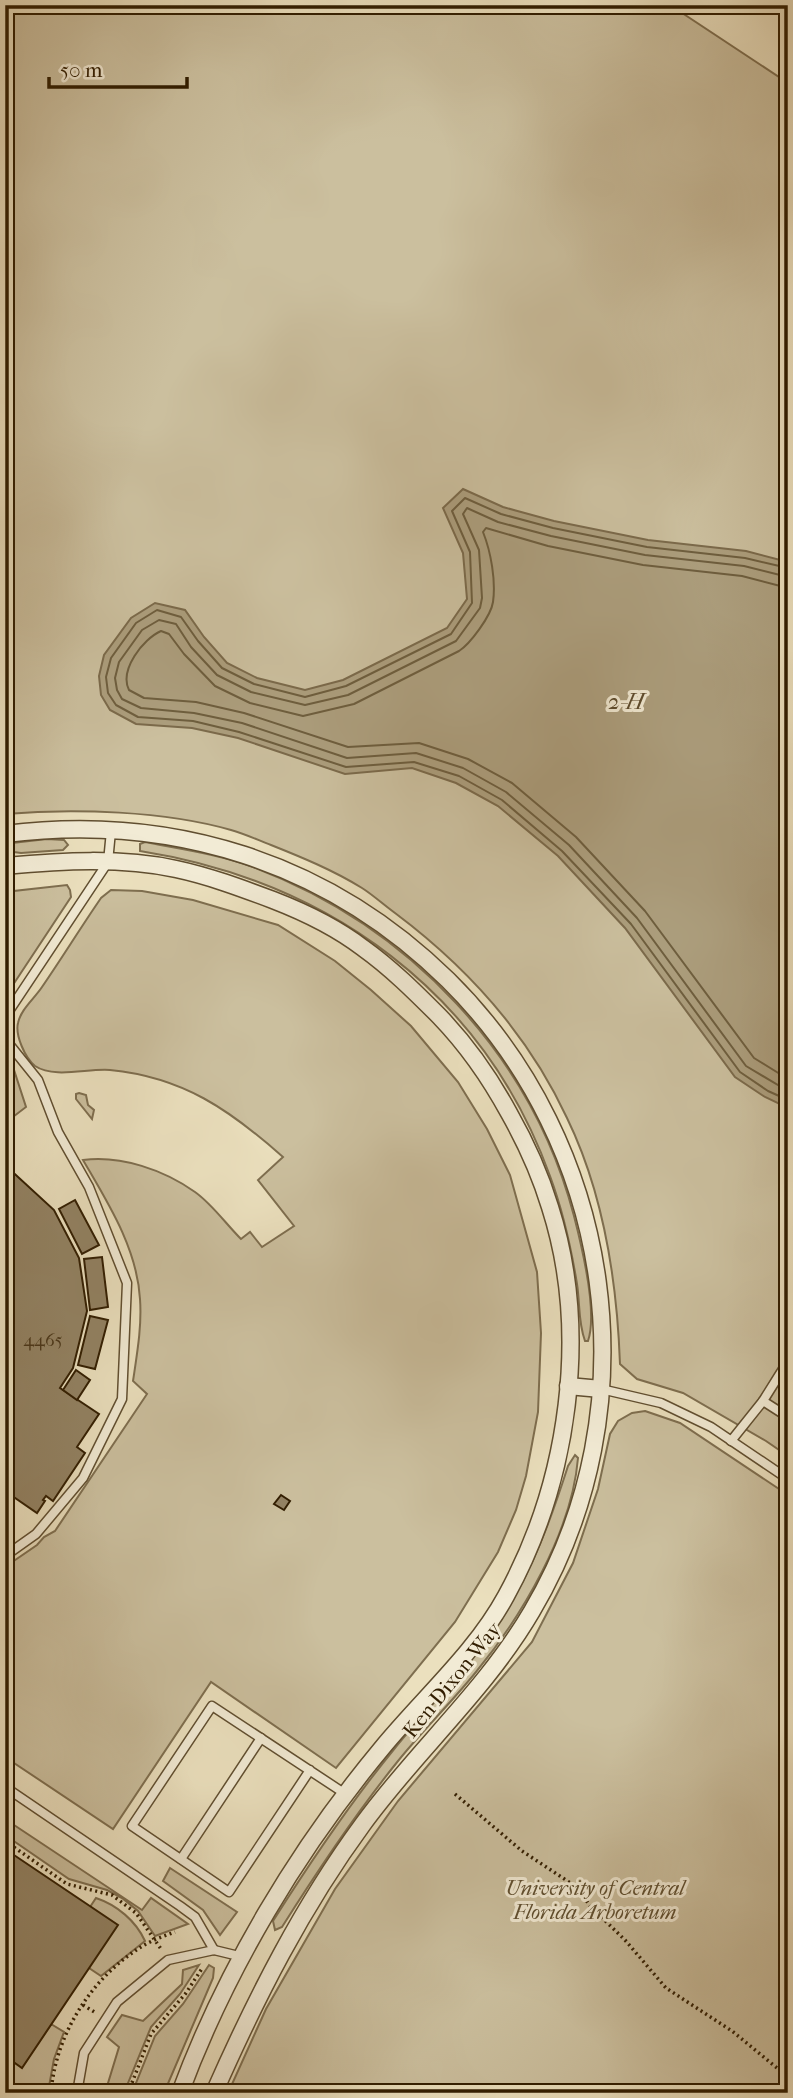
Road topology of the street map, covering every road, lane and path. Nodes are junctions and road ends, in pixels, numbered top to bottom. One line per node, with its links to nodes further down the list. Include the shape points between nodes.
1 (111, 829): 2 (street, Ken Dixon Way); 3 (lane); 9 (street, Ken Dixon Way, via 186,839 239,853 340,896 410,945 470,1002 530,1083 574,1178 597,1276 603,1333)
2 (5, 834)
3 (108, 862): 4 (street, Ken Dixon Way); 5 (lane); 8 (street, Ken Dixon Way, via 173,868 239,886 300,911 362,946 458,1035 495,1087 528,1147 551,1208 570,1325)
4 (5, 866)
5 (5, 1017)
6 (5, 1039): 14 (lane, via 38,1080 58,1132 89,1187 127,1283 122,1399 83,1478 36,1534)
7 (788, 1361): 10 (lane)
8 (568, 1385): 9 (street); 19 (street, Ken Dixon Way, via 563,1437 547,1498 505,1597 475,1641)
9 (601, 1389): 12 (lane, via 661,1402); 28 (street, Ken Dixon Way, via 593,1451 579,1503 562,1553 533,1611 492,1671 363,1823)
10 (764, 1401): 11 (lane); 12 (lane)
11 (788, 1417)
12 (731, 1441): 13 (lane)
13 (788, 1479)
14 (5, 1556)
15 (261, 1738): 16 (lane); 21 (lane); 21 (lane, via 212,1706 139,1815 132,1826)
16 (310, 1770): 19 (lane); 21 (lane, via 229,1892)
17 (5, 1787): 24 (lane, via 195,1917)
18 (455, 1794): 29 (path, via 522,1851 578,1888 666,1988 732,2031)
19 (347, 1795): 25 (street, Ken Dixon Way, via 302,1856)
20 (5, 1841): 23 (path, via 67,1884 112,1895 136,1913)
21 (181, 1859)
22 (175, 1932): 23 (path)
23 (155, 1940): 26 (path); 31 (path, via 136,1950 93,1989 67,2033)
24 (214, 1950): 25 (lane); 26 (lane)
25 (243, 1957): 28 (street); 34 (street, Ken Dixon Way)
26 (168, 1960): 32 (lane, via 117,2002 84,2053)
27 (203, 1967): 33 (path, via 151,2034)
28 (271, 1971): 35 (street, Ken Dixon Way)
29 (788, 2077)
30 (285, 2088): 36 (path)
31 (51, 2093)
32 (77, 2093)
33 (128, 2093)
34 (180, 2093)
35 (214, 2093)
36 (305, 2093)

